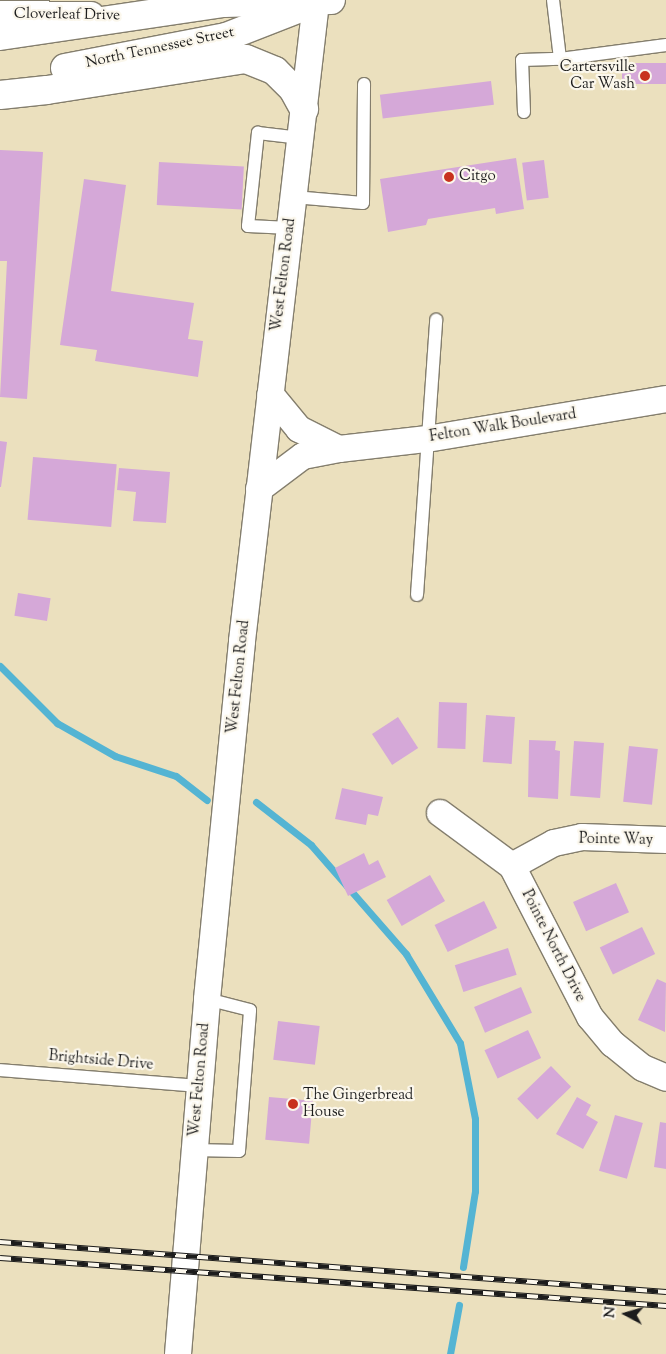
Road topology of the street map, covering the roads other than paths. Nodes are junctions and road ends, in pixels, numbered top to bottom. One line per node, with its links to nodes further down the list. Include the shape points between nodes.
1 (553, 0): 8 (lane)
2 (324, 1): 3 (main road, North Tennessee Street); 9 (main road, North Tennessee Street, via 226,37); 12 (street, West Felton Road)
3 (228, 2): 5 (main road, North Tennessee Street)
4 (0, 14): 5 (street, Cloverleaf Drive)
5 (134, 17): 6 (main road, North Tennessee Street)
6 (0, 36)
7 (666, 45): 8 (lane)
8 (560, 59): 13 (lane, via 522,60)
9 (0, 81)
10 (364, 84): 15 (lane, via 362,203)
11 (0, 94): 12 (main road, via 47,90 246,59 275,71 293,89)
12 (304, 109): 14 (street, West Felton Road)
13 (524, 112)
14 (301, 138): 15 (street, West Felton Road); 16 (lane, via 258,133 248,226)
15 (294, 197): 16 (street, West Felton Road)
16 (290, 228): 18 (street, West Felton Road)
17 (436, 320): 20 (lane)
18 (270, 394): 21 (street, via 299,429); 22 (street, West Felton Road)
19 (666, 399): 20 (street, Felton Walk Boulevard)
20 (427, 439): 21 (street, Felton Walk Boulevard); 23 (lane)
21 (338, 449): 22 (street, Felton Walk Boulevard, via 303,456)
22 (259, 489): 27 (street, West Felton Road)
23 (417, 595)
24 (440, 813): 26 (street, Pointe North Drive)
25 (666, 840): 26 (street, Pointe Way, via 582,837 554,843)
26 (512, 866): 29 (street, Pointe North Drive, via 590,1017 613,1044 643,1068)
27 (206, 999): 30 (street, West Felton Road); 31 (lane, via 250,1010 239,1150)
28 (0, 1070): 30 (lane, Brightside Drive)
29 (666, 1078)
30 (199, 1086): 31 (street, West Felton Road)
31 (194, 1150): 32 (street, West Felton Road)
32 (178, 1354)

